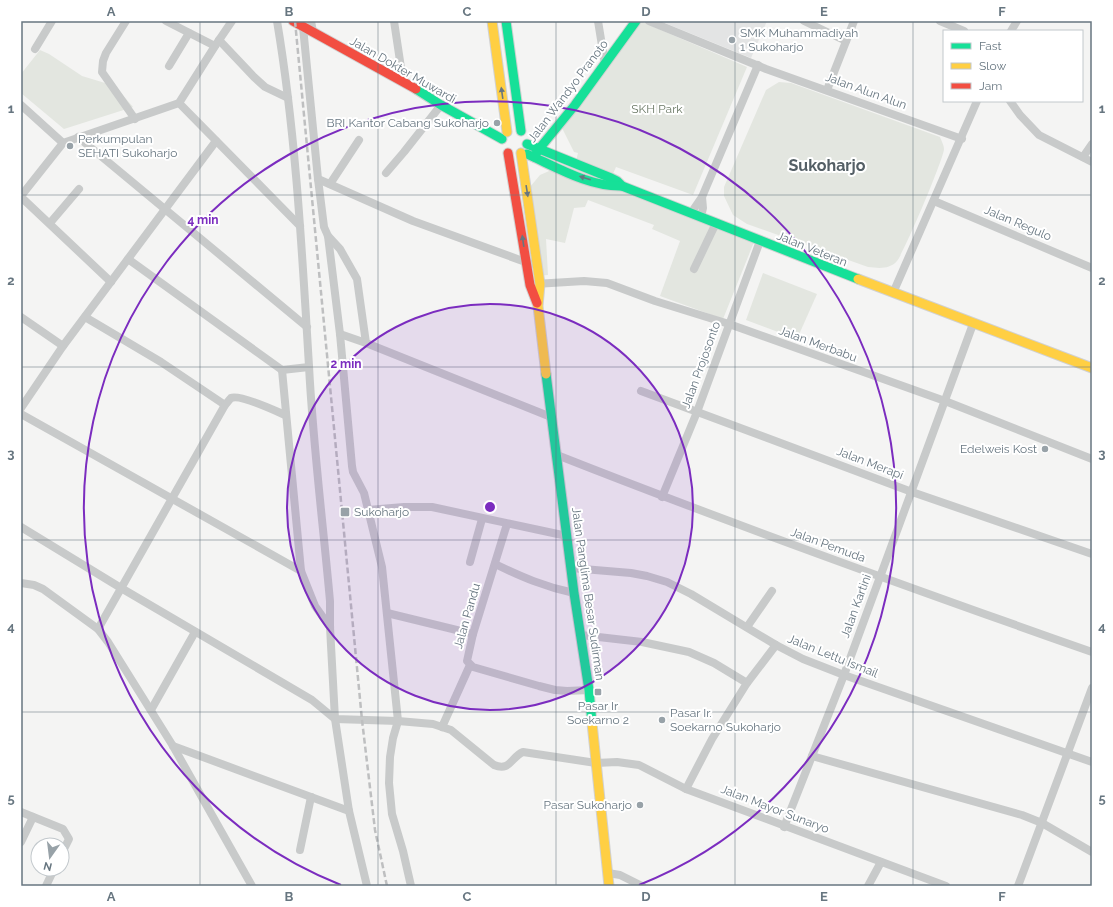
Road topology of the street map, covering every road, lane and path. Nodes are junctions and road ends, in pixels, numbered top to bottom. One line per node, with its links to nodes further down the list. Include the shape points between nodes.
1 (52, 21): 25 (street)
2 (126, 21): 37 (street, via 106,53 102,72)
3 (166, 21): 22 (street)
4 (232, 21): 24 (street)
5 (277, 21): 31 (street)
6 (293, 21): 18 (main road, Jalan Dokter Muwardi)
7 (311, 21): 21 (street)
8 (394, 21): 29 (street)
9 (492, 21): 39 (main road, one-way to 9)
10 (506, 21): 38 (main road)
11 (598, 21): 26 (street)
12 (636, 21): 26 (main road, Jalan Wandyo Pranoto)
13 (649, 21): 27 (street, Jalan Alun Alun)
14 (804, 21): 23 (street)
15 (854, 21): 23 (street)
16 (940, 21): 19 (street)
17 (1017, 21): 20 (street)
18 (303, 27): 21 (main road, Jalan Dokter Muwardi); 54 (street)
19 (962, 30)
20 (1012, 30)
21 (313, 32): 29 (main road, Jalan Dokter Muwardi)
22 (189, 33): 24 (street); 28 (street)
23 (846, 41): 30 (street)
24 (217, 43): 31 (street, via 266,87); 34 (street)
25 (35, 49)
26 (605, 64): 47 (main road, Jalan Wandyo Pranoto)
27 (758, 65): 30 (street, Jalan Alun Alun); 59 (street)
28 (169, 66)
29 (402, 81): 36 (main road, Jalan Dokter Muwardi)
30 (827, 90): 41 (street, Jalan Alun Alun)
31 (288, 98): 66 (street)
32 (977, 102): 41 (street)
33 (1011, 102): 51 (street, via 1039,135)
34 (179, 103): 37 (street); 43 (street)
35 (21, 105): 44 (street)
36 (441, 105): 39 (main road, Jalan Dokter Muwardi); 53 (street)
37 (135, 119): 40 (street)
38 (520, 131): 39 (main road, via 514,130); 45 (main road, via 526,137)
39 (505, 135): 48 (main road, via 504,148)
40 (78, 137): 44 (street); 61 (street)
41 (962, 139): 60 (street)
42 (359, 140): 55 (street)
43 (216, 141): 61 (street); 66 (street)
44 (63, 143): 58 (street)
45 (527, 144): 47 (main road, Jalan Veteran); 49 (main road)
46 (1092, 144): 51 (street)
47 (538, 149): 50 (main road, Jalan Wandyo Pranoto); 56 (main road, Jalan Veteran, via 611,178)
48 (508, 153): 49 (main road); 70 (main road, Jalan Panglima Besar Sudirman, one-way to 48)
49 (521, 153): 50 (main road); 71 (main road, Jalan Panglima Besar Sudirman, one-way to 71)
50 (534, 157): 56 (main road, one-way to 50, via 614,188)
51 (1083, 157): 52 (street)
52 (1092, 162)
53 (386, 173)
54 (318, 179): 55 (street); 67 (street, via 324,227)
55 (330, 184): 70 (street, via 413,221)
56 (622, 186): 62 (main road, Jalan Veteran)
57 (80, 189): 64 (street)
58 (21, 196): 64 (street)
59 (702, 197): 62 (street); 63 (street)
60 (934, 201): 72 (street, Jalan Regulo); 77 (street)
61 (165, 209): 69 (street); 83 (street)
62 (691, 213): 63 (main road, Jalan Veteran)
63 (701, 217): 65 (main road, Jalan Veteran)
64 (50, 223): 74 (street)
65 (716, 223): 68 (main road, Jalan Veteran); 73 (street)
66 (300, 226): 83 (street)
67 (328, 236): 84 (street); 85 (street, via 340,249 358,279)
68 (760, 241): 77 (main road, Jalan Veteran); 81 (street, Jalan Projosonto)
69 (128, 259): 74 (street); 89 (street)
70 (526, 262): 71 (street); 76 (main road, Jalan Panglima Besar Sudirman)
71 (538, 267): 75 (main road, Jalan Panglima Besar Sudirman)
72 (1092, 268)
73 (694, 269)
74 (111, 282): 80 (street)
75 (540, 284): 76 (street, Jalan Merbabu); 78 (main road, Jalan Panglima Besar Sudirman); 81 (street, Jalan Merbabu, via 584,281 607,283)
76 (530, 285): 78 (main road, Jalan Panglima Besar Sudirman)
77 (893, 293): 82 (main road, Jalan Veteran)
78 (538, 306): 97 (main road, Jalan Panglima Besar Sudirman)
79 (21, 317): 86 (street)
80 (86, 318): 86 (street); 92 (street, via 161,362)
81 (729, 324): 91 (street, Jalan Merbabu); 94 (street, Jalan Projosonto)
82 (973, 324): 88 (main road, Jalan Veteran); 91 (street, Jalan Kartini)
83 (307, 327): 87 (street)
84 (340, 334): 85 (street); 103 (street, via 352,466 364,493)
85 (366, 343): 97 (street)
86 (64, 346): 93 (street)
87 (309, 368): 89 (street); 118 (street)
88 (1092, 368)
89 (282, 370): 96 (street)
90 (641, 391): 94 (street, Jalan Merapi)
91 (945, 401): 99 (street, Jalan Merbabu); 100 (street, Jalan Kartini)
92 (225, 405): 96 (street, via 236,397); 102 (street)
93 (21, 408)
94 (697, 412): 100 (street, Jalan Merapi); 101 (street, Jalan Projosonto)
95 (21, 414): 102 (street)
96 (286, 415): 112 (street)
97 (551, 417): 98 (main road, Jalan Panglima Besar Sudirman)
98 (557, 455): 101 (street, Jalan Pemuda); 107 (main road, Jalan Panglima Besar Sudirman)
99 (1092, 459)
100 (912, 492): 108 (street, Jalan Merapi); 113 (street, Jalan Kartini)
101 (662, 497): 113 (street, Jalan Pemuda)
102 (171, 498): 112 (street); 115 (street)
103 (368, 510): 104 (street, via 432,507); 120 (street, via 382,567)
104 (482, 519): 105 (street); 109 (street)
105 (507, 524): 107 (street); 110 (street, Jalan Pandu)
106 (21, 527): 115 (street)
107 (567, 536): 111 (main road, Jalan Panglima Besar Sudirman)
108 (1092, 554)
109 (470, 562)
110 (495, 564): 117 (street, via 539,584); 125 (street, Jalan Pandu)
111 (571, 568): 117 (main road, Jalan Panglima Besar Sudirman); 122 (street, Jalan Lettu Ismail, via 631,573 667,582)
112 (301, 571): 119 (street)
113 (880, 577): 128 (street, Jalan Pemuda); 130 (street, Jalan Kartini)
114 (21, 583): 123 (street, via 43,589)
115 (121, 588): 123 (street); 124 (street)
116 (772, 591): 122 (street)
117 (574, 593): 126 (main road, Jalan Panglima Besar Sudirman)
118 (330, 601): 119 (street, via 324,608); 121 (street)
119 (315, 606): 121 (street)
120 (387, 613): 125 (street); 136 (street)
121 (330, 627): 135 (street)
122 (747, 627): 127 (street, Jalan Lettu Ismail)
123 (98, 628): 134 (street)
124 (195, 632): 134 (street); 135 (street, via 312,700)
125 (473, 634): 129 (street, Jalan Pandu, via 467,661)
126 (581, 635): 131 (street, via 642,642 689,652 714,663); 133 (main road, Jalan Panglima Besar Sudirman)
127 (776, 645): 130 (street, Jalan Lettu Ismail); 131 (street)
128 (1092, 652)
129 (470, 665): 133 (street, Jalan Pandu, via 555,690); 137 (street)
130 (844, 676): 139 (street, Jalan Lettu Ismail); 140 (street, Jalan Kartini)
131 (747, 683): 143 (street, via 712,739)
132 (1092, 688): 139 (street)
133 (589, 690): 142 (main road, Jalan Panglima Besar Sudirman)
134 (151, 710): 138 (street)
135 (335, 719): 136 (street, Jalan Mayor Sunaryo); 145 (street)
136 (398, 721): 137 (street, Jalan Mayor Sunaryo); 158 (street, via 390,757 389,782 392,814)
137 (442, 727): 142 (street, Jalan Mayor Sunaryo, via 451,730 499,767 508,765 523,752)
138 (173, 746): 144 (street); 156 (street)
139 (1068, 753): 141 (street, Jalan Lettu Ismail); 148 (street)
140 (812, 756): 148 (street, via 1016,813); 149 (street, Jalan Kartini)
141 (1092, 762)
142 (596, 763): 143 (street, Jalan Mayor Sunaryo, via 639,765); 155 (main road, Jalan Panglima Besar Sudirman)
143 (686, 789): 149 (street, Jalan Mayor Sunaryo)
144 (311, 797): 145 (street); 152 (street)
145 (349, 811): 157 (street)
146 (21, 812): 147 (street)
147 (33, 817): 150 (street, via 60,828); 151 (street)
148 (1042, 823): 153 (street); 163 (street)
149 (784, 827): 154 (street, Jalan Mayor Sunaryo)
150 (68, 837)
151 (21, 842)
152 (300, 850)
153 (1092, 852)
154 (881, 862): 161 (street); 162 (street, Jalan Mayor Sunaryo)
155 (608, 873): 159 (main road, Jalan Panglima Besar Sudirman); 160 (street, via 620,874)
156 (252, 886)
157 (367, 886)
158 (411, 886)
159 (609, 886)
160 (642, 886)
161 (868, 886)
162 (946, 886)
163 (1018, 886)

